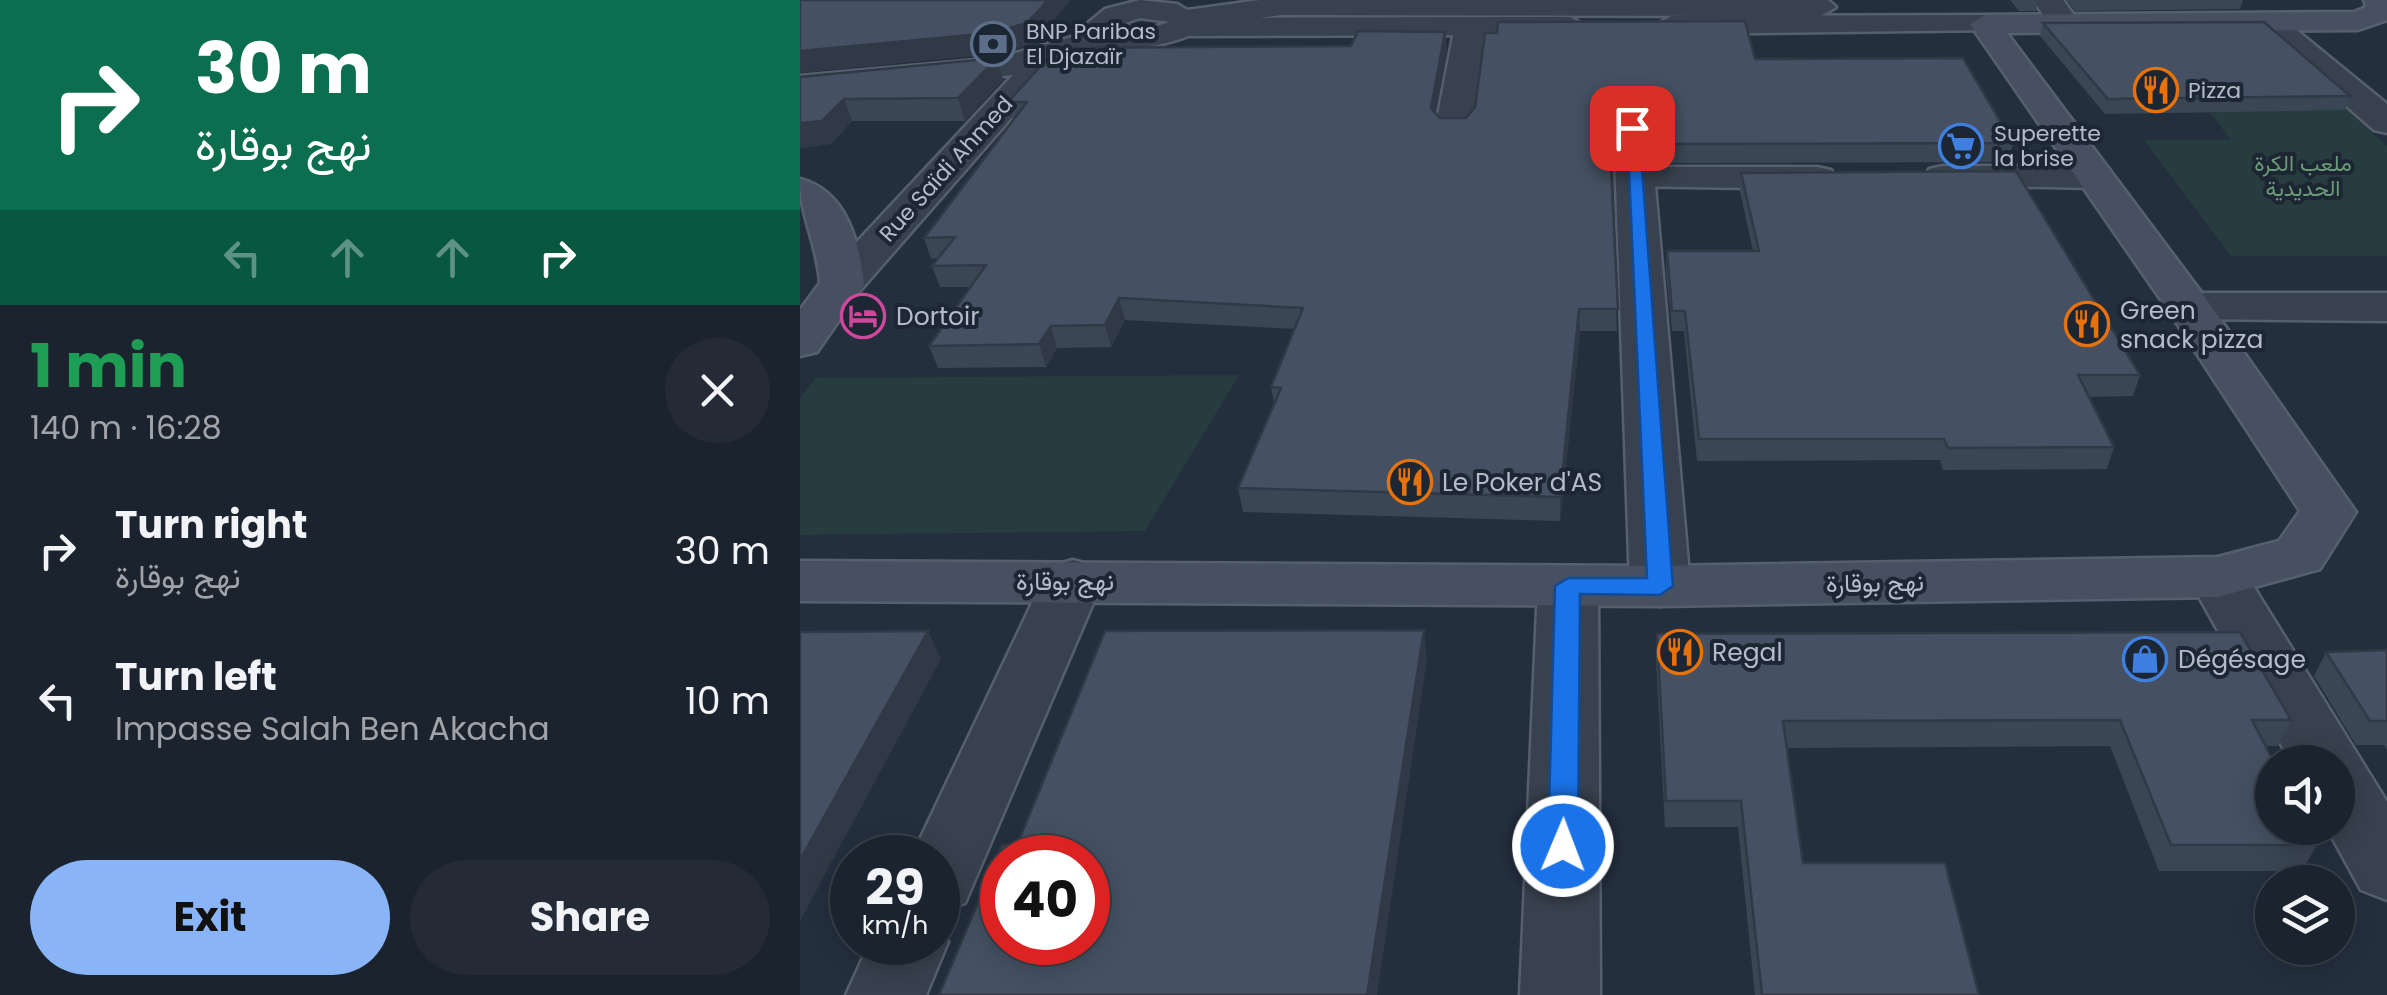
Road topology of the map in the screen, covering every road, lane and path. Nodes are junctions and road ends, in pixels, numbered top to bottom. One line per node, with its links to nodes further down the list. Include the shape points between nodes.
1 (2379, 0): 7 (main road, via 2382,11 2358,21)
2 (1141, 5): 5 (street); 9 (street, via 1100,23)
3 (1821, 7): 5 (street, via 1281,6)
4 (2057, 12): 6 (main road); 7 (main road)
5 (1187, 15): 8 (street); 9 (street, via 1154,38)
6 (1984, 24): 8 (street); 14 (main road, نهج بوقارة)
7 (2272, 25): 11 (street)
8 (1470, 26): 12 (street)
9 (1088, 42): 10 (street, via 994,69); 19 (street, Rue Saïdi Ahmed)
10 (800, 86)
11 (2387, 122)
12 (1454, 124)
13 (1632, 128): 15 (street)
14 (2095, 177): 17 (street); 20 (main road, نهج بوقارة)
15 (1636, 178): 16 (street); 27 (street)
16 (1856, 178)
17 (1916, 178)
18 (800, 191): 19 (main road, via 824,210 837,233)
19 (842, 284): 22 (main road)
20 (2188, 306): 21 (street); 23 (main road, نهج بوقارة, via 2328,512 2299,554)
21 (2387, 307)
22 (800, 342)
23 (2218, 576): 27 (main road, نهج بوقارة); 28 (street)
24 (1072, 580): 25 (main road, نهج بوقارة); 26 (main road, نهج بوقارة); 30 (street)
25 (800, 581)
26 (1568, 586): 27 (main road, نهج بوقارة); 34 (street)
27 (1660, 586)
28 (2316, 745)
29 (2355, 812): 31 (street)
30 (958, 835)
31 (2387, 868)
32 (900, 965): 33 (street)
33 (886, 995)
34 (1560, 995)

